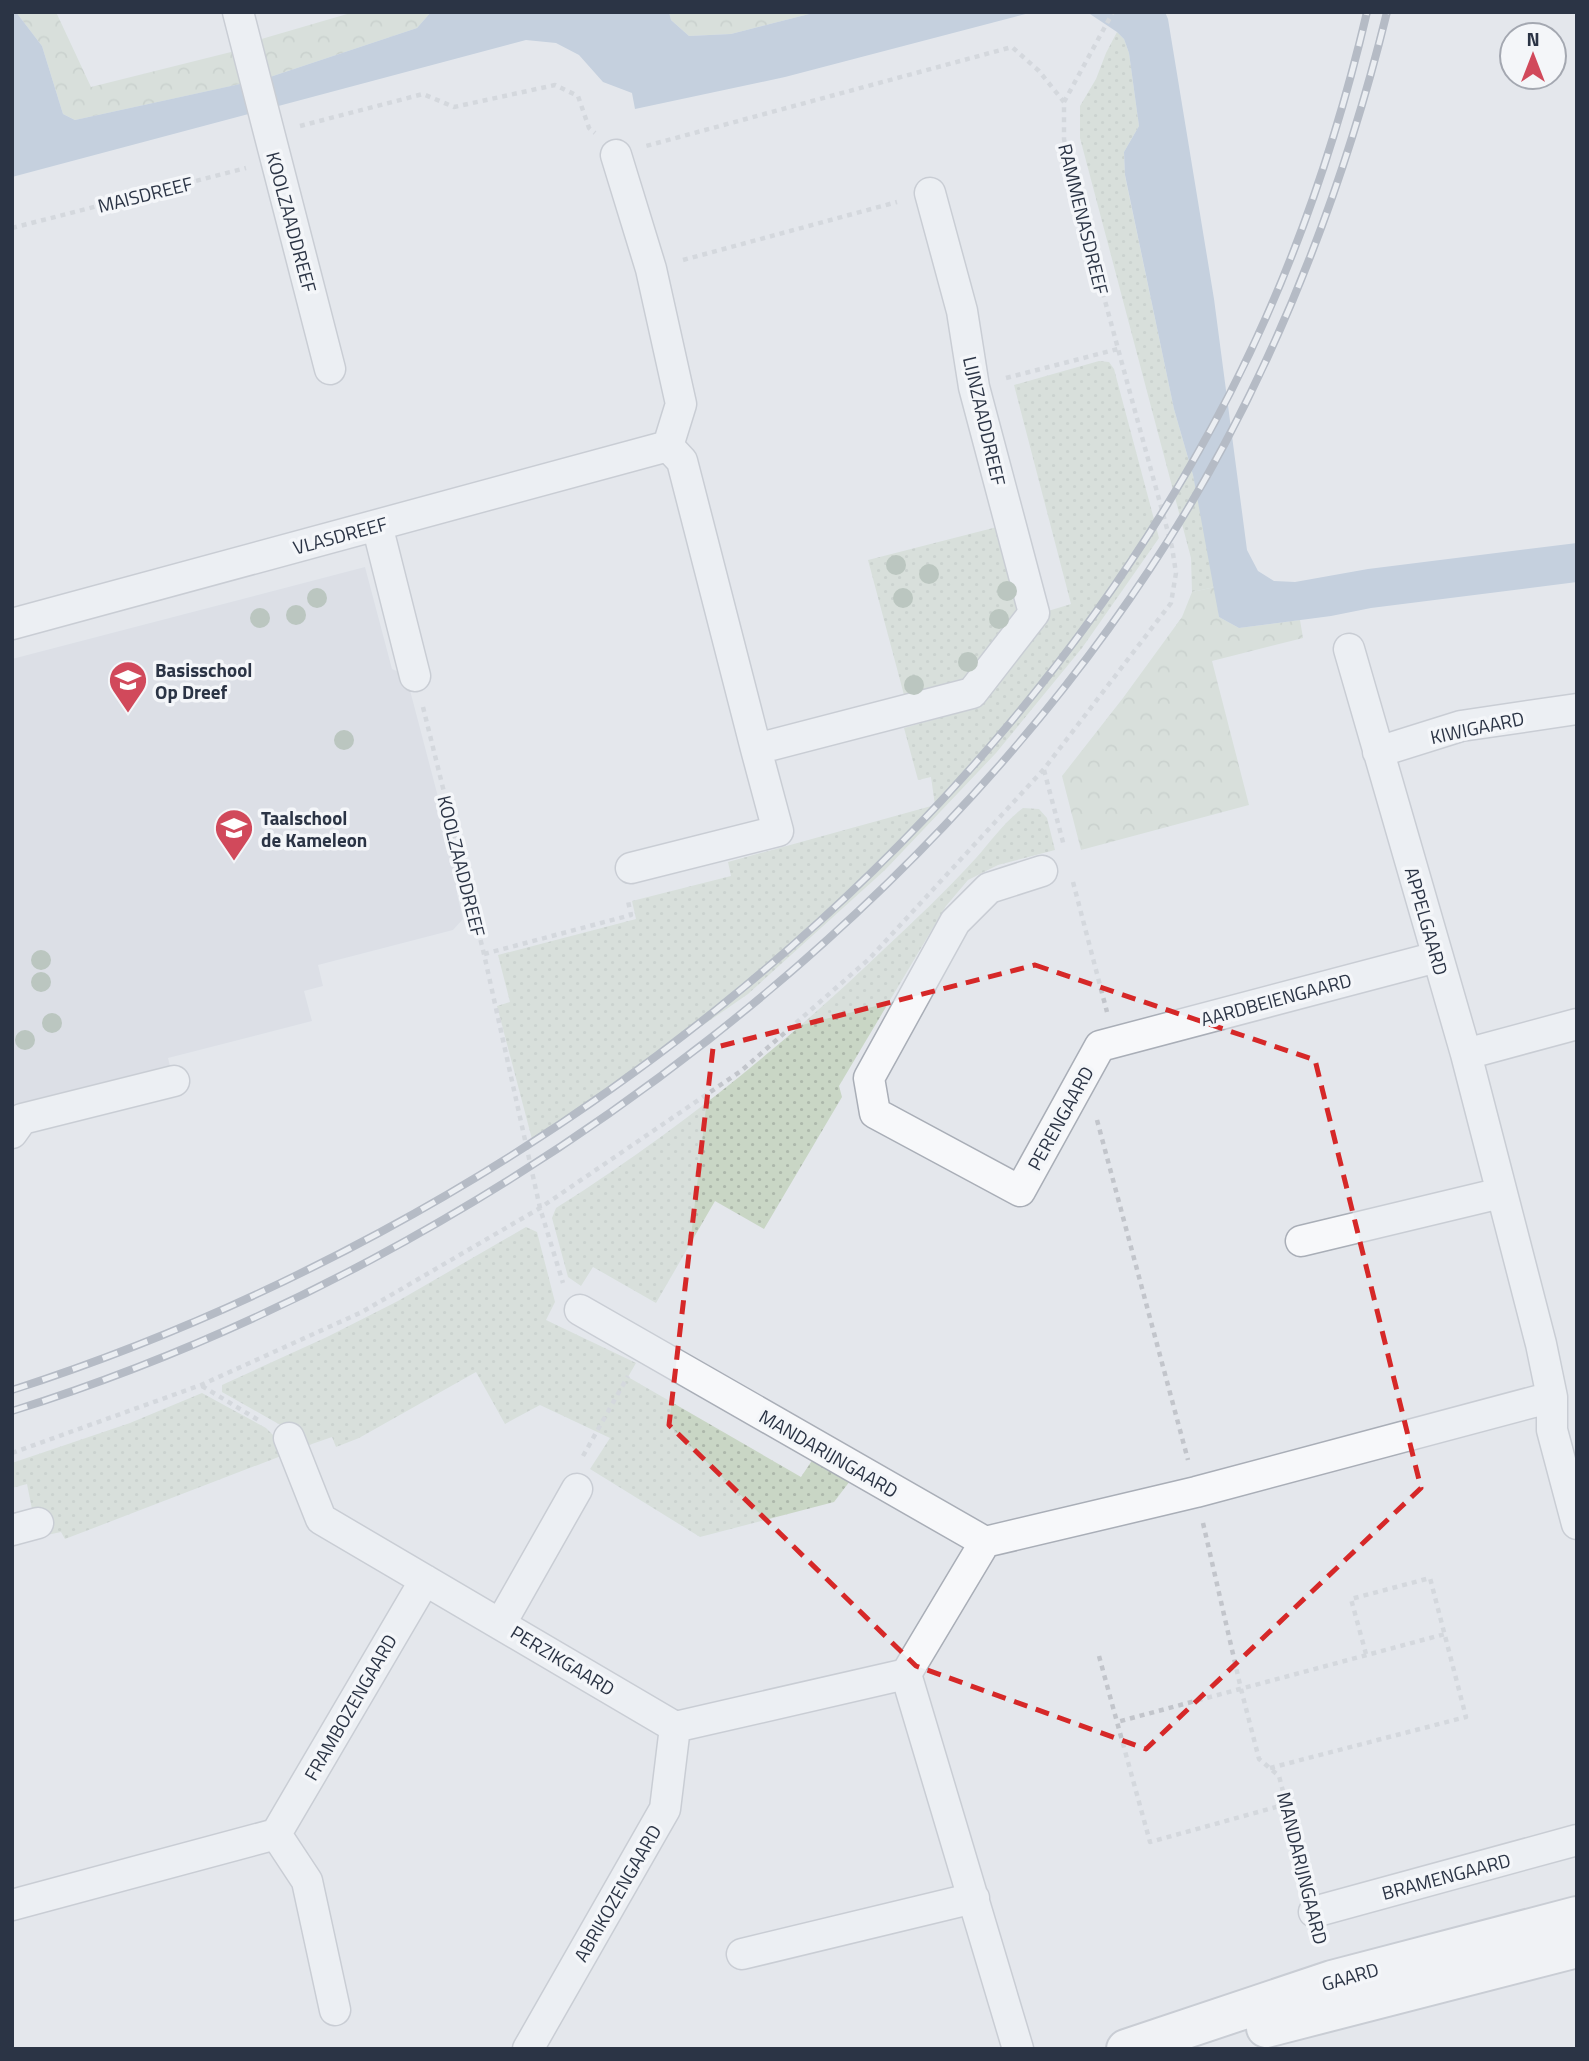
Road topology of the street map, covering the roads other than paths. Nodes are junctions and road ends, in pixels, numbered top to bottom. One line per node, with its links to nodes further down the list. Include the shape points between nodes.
1 (238, 12): 4 (street, KOOLZAADDREEF)
2 (615, 155): 5 (street, via 651,269 681,404)
3 (930, 193): 11 (street, LIJNZAADDREEF, via 962,311 974,387 1034,613 972,693)
4 (330, 369)
5 (668, 446): 6 (street, VLASDREEF); 11 (street, via 682,461)
6 (377, 525): 7 (street, VLASDREEF); 9 (street)
7 (12, 624)
8 (1349, 649): 12 (street, APPELGAARD)
9 (415, 676)
10 (1577, 709): 12 (street, KIWIGAARD, via 1461,726)
11 (756, 749): 13 (street, via 778,831)
12 (1378, 752): 15 (street, APPELGAARD)
13 (631, 868)
14 (1056, 872): 17 (street, PERENGAARD, via 989,888 955,922 869,1078 875,1113 1020,1191 1100,1046)
15 (1437, 957): 17 (street, AARDBEIENGAARD); 18 (street, APPELGAARD)
16 (1577, 1024): 18 (street)
17 (1115, 1042)
18 (1466, 1054): 21 (street, APPELGAARD)
19 (174, 1081): 20 (street, via 22,1119)
20 (12, 1133)
21 (1501, 1193): 22 (street); 24 (street, APPELGAARD)
22 (1301, 1241)
23 (580, 1310): 29 (street, MANDARIJNGAARD)
24 (1552, 1397): 25 (street, APPELGAARD); 29 (street, via 1196,1492)
25 (1564, 1427): 28 (street, APPELGAARD)
26 (289, 1438): 30 (street, PERZIKGAARD, via 321,1519)
27 (577, 1489): 31 (street)
28 (1577, 1524)
29 (985, 1542): 32 (street)
30 (425, 1580): 31 (street, PERZIKGAARD); 34 (street, FRAMBOZENGAARD)
31 (501, 1623): 33 (street, PERZIKGAARD)
32 (906, 1674): 33 (street); 36 (street)
33 (675, 1727): 43 (street, ABRIKOZENGAARD, via 665,1809)
34 (276, 1834): 37 (street); 42 (street, via 307,1881)
35 (1577, 1839): 38 (street, BRAMENGAARD)
36 (974, 1898): 41 (street); 44 (street)
37 (12, 1905)
38 (1314, 1912)
39 (1577, 1916): 45 (street, GAARD, via 1332,1980)
40 (1577, 1948): 46 (street, GAARD)
41 (743, 1954)
42 (335, 2010)
43 (528, 2049)
44 (1018, 2049)
45 (1126, 2049)
46 (1186, 2049)

